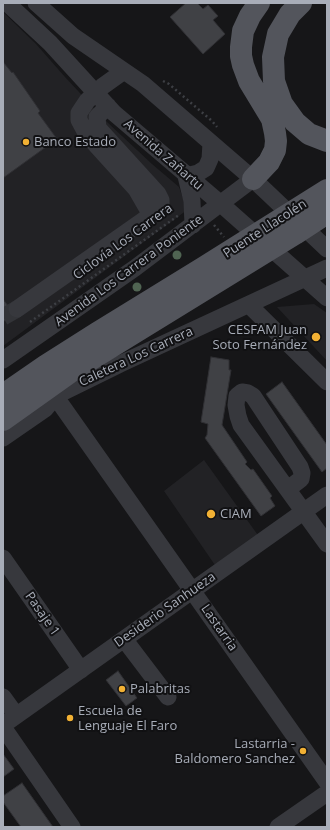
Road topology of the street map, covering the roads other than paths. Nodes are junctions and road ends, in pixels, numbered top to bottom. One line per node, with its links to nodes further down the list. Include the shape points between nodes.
1 (7, 3): 6 (street, Avenida Zañartu)
2 (36, 3): 5 (street)
3 (259, 3): 13 (main road, via 246,23 241,56 249,80 272,120 276,141 269,162)
4 (301, 3): 10 (main road, via 290,14 278,34 272,57 274,81 282,104 295,122 309,134)
5 (63, 28): 6 (street, via 58,38); 7 (street)
6 (50, 43): 8 (street, Avenida Zañartu)
7 (124, 71): 8 (street); 11 (street)
8 (95, 93): 9 (street, Avenida Zañartu); 17 (street, via 79,113 82,127 136,189)
9 (108, 106): 12 (street, Avenida Zañartu); 17 (street, via 97,118 98,128 158,194 161,205)
10 (327, 141)
11 (210, 144): 12 (street, via 210,159 206,168); 13 (street)
12 (186, 176): 15 (street, Avenida Zañartu); 18 (street, via 192,202)
13 (253, 179): 15 (street, Avenida Los Carrera Poniente); 19 (street)
14 (327, 190): 21 (main road, Puente Llacolén)
15 (221, 204): 18 (street, Avenida Los Carrera Poniente); 22 (street, Avenida Zañartu)
16 (327, 213): 21 (main road, Puente Llacolén)
17 (151, 215): 25 (street)
18 (193, 225): 26 (street, Avenida Los Carrera Poniente)
19 (327, 249)
20 (327, 268): 22 (street, Caletera Los Carrera)
21 (208, 276): 28 (main road, via 97,333); 30 (main road)
22 (304, 280): 23 (street, Avenida Zañartu); 24 (street, Caletera Los Carrera)
23 (327, 298)
24 (249, 305): 27 (street); 29 (street, Caletera Los Carrera)
25 (17, 309)
26 (3, 360)
27 (327, 382)
28 (3, 395)
29 (55, 396): 30 (main road); 31 (street, via 44,409); 37 (street, Lastarria)
30 (3, 421)
31 (3, 438)
32 (288, 489): 32 (street, via 242,425 236,405 237,396 242,392 253,396 302,470 301,479); 34 (street)
33 (327, 495): 34 (street, Desiderio Sanhueza)
34 (304, 511): 35 (street); 37 (street, Desiderio Sanhueza)
35 (327, 544)
36 (3, 558): 39 (street, Pasaje 1)
37 (192, 591): 38 (street, Desiderio Sanhueza); 43 (street, Lastarria)
38 (124, 639): 39 (street, Desiderio Sanhueza); 41 (street)
39 (81, 670): 42 (street, Desiderio Sanhueza)
40 (3, 697): 42 (street)
41 (168, 697)
42 (7, 722): 45 (street)
43 (327, 782)
44 (327, 793): 46 (street)
45 (72, 827)
46 (278, 827)

